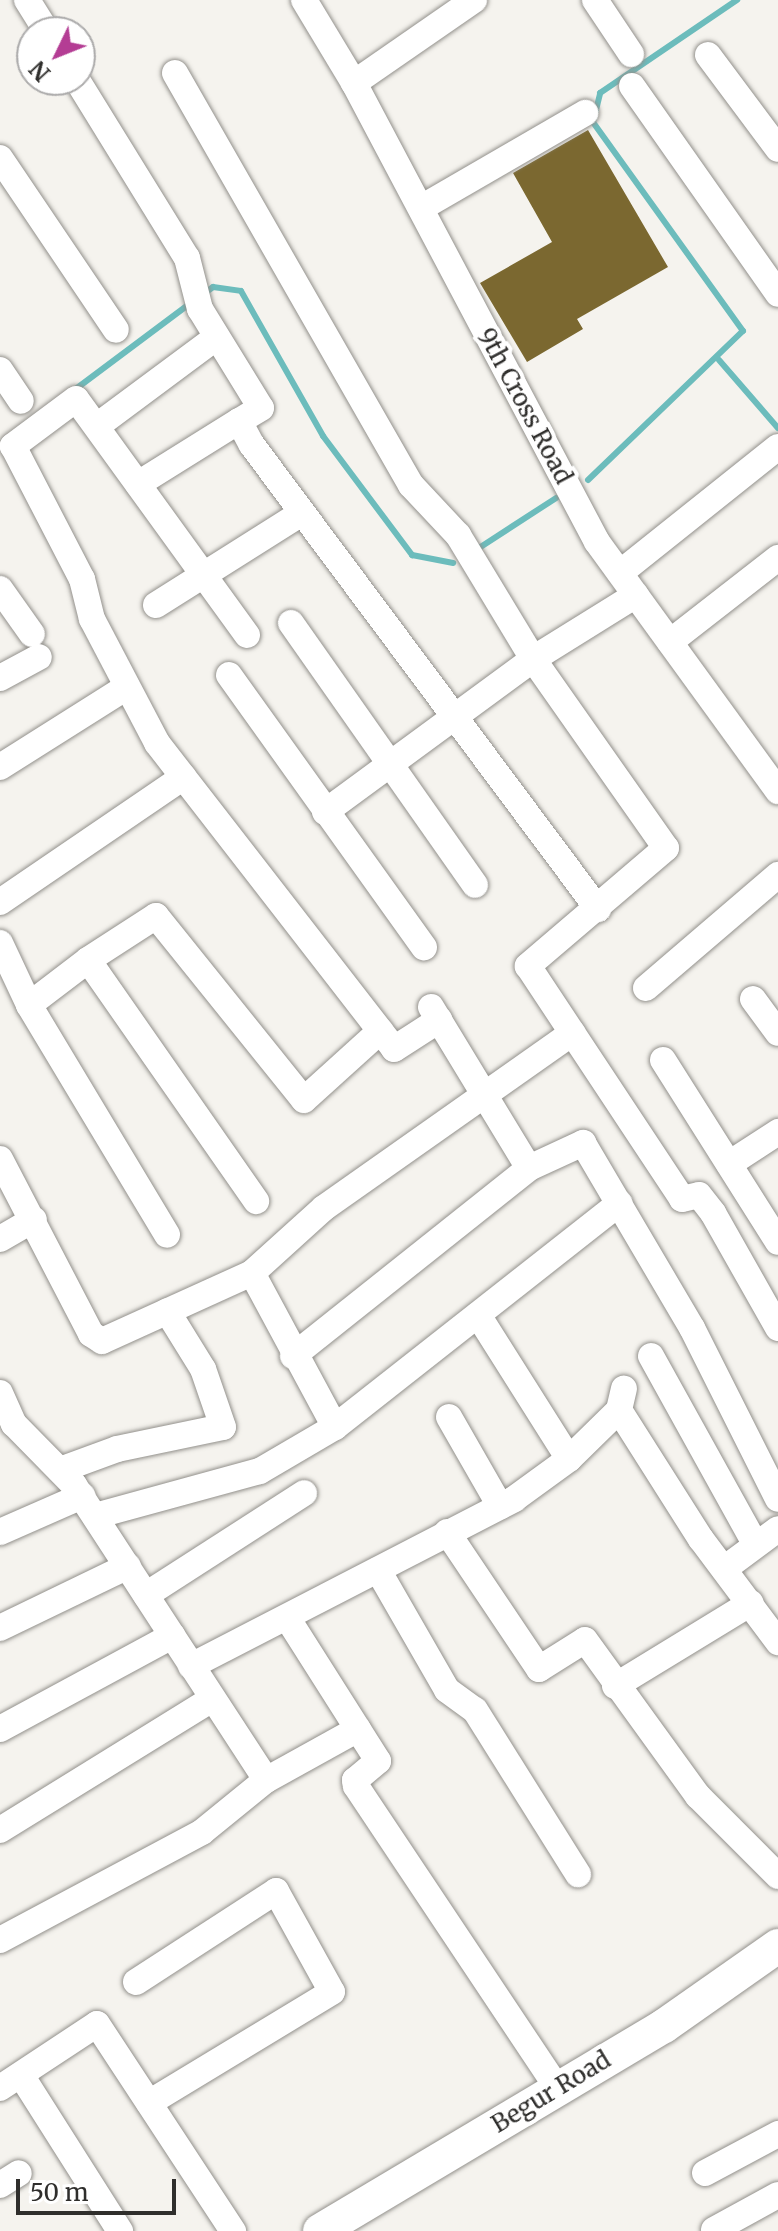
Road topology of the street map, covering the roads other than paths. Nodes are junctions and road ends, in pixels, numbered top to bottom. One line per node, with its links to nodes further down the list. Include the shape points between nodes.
1 (304, 0): 7 (street, 9th Cross Road)
2 (474, 0): 7 (street)
3 (595, 0): 4 (street)
4 (631, 54)
5 (708, 55): 11 (street)
6 (175, 73): 34 (street, via 411,485 458,535)
7 (354, 83): 14 (street, 9th Cross Road)
8 (632, 86): 15 (street)
9 (87, 96): 17 (street, via 187,258 200,309)
10 (585, 113): 14 (street)
11 (778, 149)
12 (0, 158): 13 (street)
13 (9, 192): 16 (street)
14 (421, 208): 26 (street, 9th Cross Road, via 597,542)
15 (778, 294)
16 (116, 330)
17 (217, 337): 20 (street, via 261,408); 21 (street)
18 (0, 370): 19 (street)
19 (21, 401)
20 (239, 421): 23 (street); 24 (street)
21 (97, 426): 23 (street); 37 (street, via 76,399 13,446 82,579 92,619)
22 (778, 447): 26 (street)
23 (138, 484): 27 (street)
24 (300, 514): 27 (street); 38 (street)
25 (778, 558): 33 (street)
26 (620, 573): 29 (street, 9th Cross Road)
27 (204, 575): 30 (street); 32 (street)
28 (0, 589): 36 (street, via 35,645)
29 (636, 595): 33 (street, 9th Cross Road); 34 (street)
30 (156, 605)
31 (291, 623): 39 (street)
32 (247, 635)
33 (670, 642): 42 (street, 9th Cross Road)
34 (533, 659): 38 (street); 47 (street, via 666,848)
35 (229, 675): 43 (street)
36 (0, 678)
37 (125, 688): 40 (street); 41 (street)
38 (458, 713): 39 (street); 47 (street)
39 (390, 766): 43 (street); 45 (street)
40 (0, 767)
41 (183, 777): 46 (street); 54 (street)
42 (778, 791)
43 (325, 812): 49 (street)
44 (778, 875): 51 (street)
45 (475, 885)
46 (0, 902)
47 (598, 909): 55 (street, via 528,966)
48 (0, 943): 53 (street)
49 (424, 947)
50 (88, 960): 53 (street); 54 (street, via 156,916 304,1100); 63 (street)
51 (646, 988)
52 (753, 999): 56 (street)
53 (29, 1005): 66 (street)
54 (380, 1031): 58 (street, via 394,1049 434,1013)
55 (572, 1033): 58 (street); 72 (street, via 682,1199 699,1195 713,1213)
56 (778, 1033)
57 (663, 1060): 61 (street)
58 (482, 1090): 62 (street); 69 (street, via 324,1208)
59 (778, 1132): 61 (street)
60 (0, 1159): 65 (street)
61 (729, 1164): 68 (street)
62 (529, 1168): 64 (street, via 583,1143); 73 (street)
63 (256, 1201)
64 (620, 1203): 71 (street); 83 (street, via 692,1328)
65 (34, 1219): 67 (street); 70 (street, via 96,1339)
66 (167, 1235)
67 (0, 1239)
68 (778, 1242)
69 (252, 1273): 70 (street); 73 (street)
70 (167, 1311): 81 (street, via 203,1369 223,1427 117,1449)
71 (478, 1315): 77 (street); 80 (street)
72 (778, 1328)
73 (293, 1356): 77 (street)
74 (651, 1356): 89 (street)
75 (0, 1393): 78 (street)
76 (449, 1417): 85 (street)
77 (335, 1427): 84 (street, via 260,1471)
78 (26, 1435): 79 (street); 81 (street)
79 (0, 1444)
80 (569, 1459): 85 (street); 91 (street, via 621,1399)
81 (60, 1470): 84 (street)
82 (304, 1493): 93 (street)
83 (778, 1499)
84 (88, 1506): 87 (street); 90 (street)
85 (500, 1506): 88 (street)
86 (778, 1529): 89 (street)
87 (0, 1532)
88 (447, 1532): 92 (street); 100 (street, via 539,1669 585,1640)
89 (755, 1544): 91 (street)
90 (128, 1566): 93 (street); 96 (street)
91 (724, 1569): 94 (street)
92 (378, 1570): 95 (street); 106 (street, via 447,1690 475,1710)
93 (146, 1595): 97 (street)
94 (751, 1603): 98 (street); 100 (street)
95 (288, 1619): 99 (street); 103 (street)
96 (0, 1628)
97 (172, 1636): 99 (street); 102 (street)
98 (778, 1642)
99 (191, 1666): 101 (street)
100 (615, 1686): 107 (street, via 698,1796)
101 (212, 1699): 104 (street); 105 (street)
102 (0, 1729)
103 (358, 1729): 104 (street); 112 (street, via 378,1761 355,1780 356,1786)
104 (266, 1780): 108 (street, via 202,1832)
105 (0, 1830)
106 (578, 1874)
107 (778, 1876)
108 (0, 1940)
109 (778, 1946): 112 (main road, Begur Road)
110 (136, 1982): 113 (street, via 276,1891 332,1992)
111 (10, 2082): 113 (street, via 97,2024); 119 (street)
112 (558, 2089): 121 (main road, Begur Road)
113 (149, 2103): 120 (street)
114 (778, 2134): 115 (street)
115 (705, 2173)
116 (778, 2195): 117 (street)
117 (754, 2221): 118 (street)
118 (714, 2230)
119 (120, 2231)
120 (233, 2231)
121 (320, 2231)

